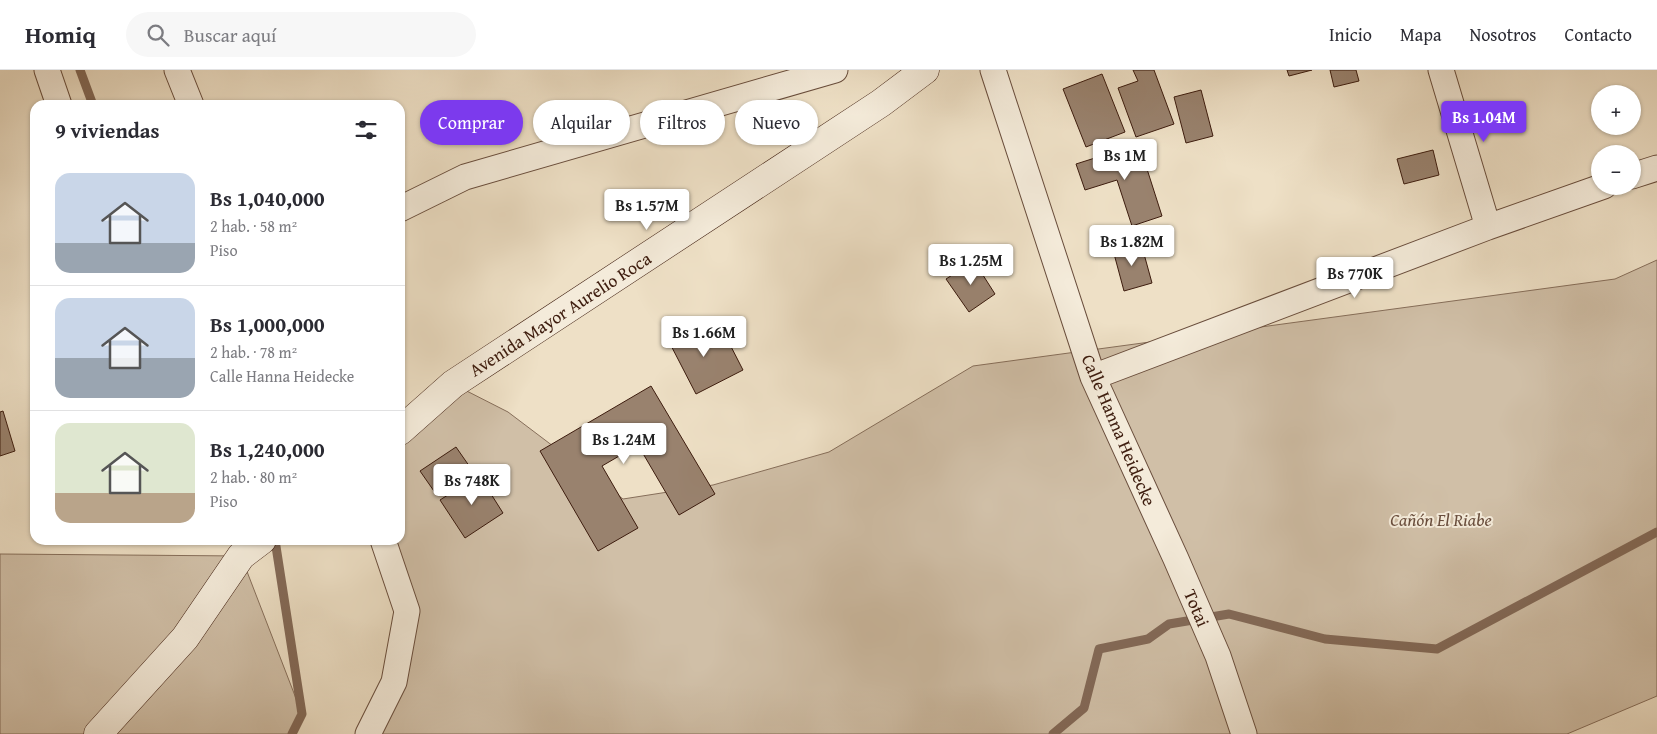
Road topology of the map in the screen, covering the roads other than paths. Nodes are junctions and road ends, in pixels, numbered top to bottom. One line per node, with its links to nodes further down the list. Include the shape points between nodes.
1 (47, 70): 7 (street)
2 (177, 70): 8 (street)
3 (835, 70): 12 (street, via 465,177)
4 (924, 70): 15 (main road, Avenida Mayor Aurelio Roca, via 881,103 454,384)
5 (993, 70): 14 (street, Calle Hanna Heidecke)
6 (1441, 70): 13 (street)
7 (57, 100)
8 (188, 100)
9 (1657, 168): 10 (street)
10 (1641, 173)
11 (1591, 191): 13 (street)
12 (405, 206)
13 (1488, 227): 14 (street)
14 (1093, 377): 18 (street, Calle Hanna Heidecke)
15 (405, 427)
16 (246, 545): 19 (main road, via 185,638)
17 (386, 545): 20 (street, via 407,611 394,682)
18 (1176, 558): 21 (street, Totai, via 1218,656)
19 (98, 734)
20 (368, 734)
21 (1244, 734)

